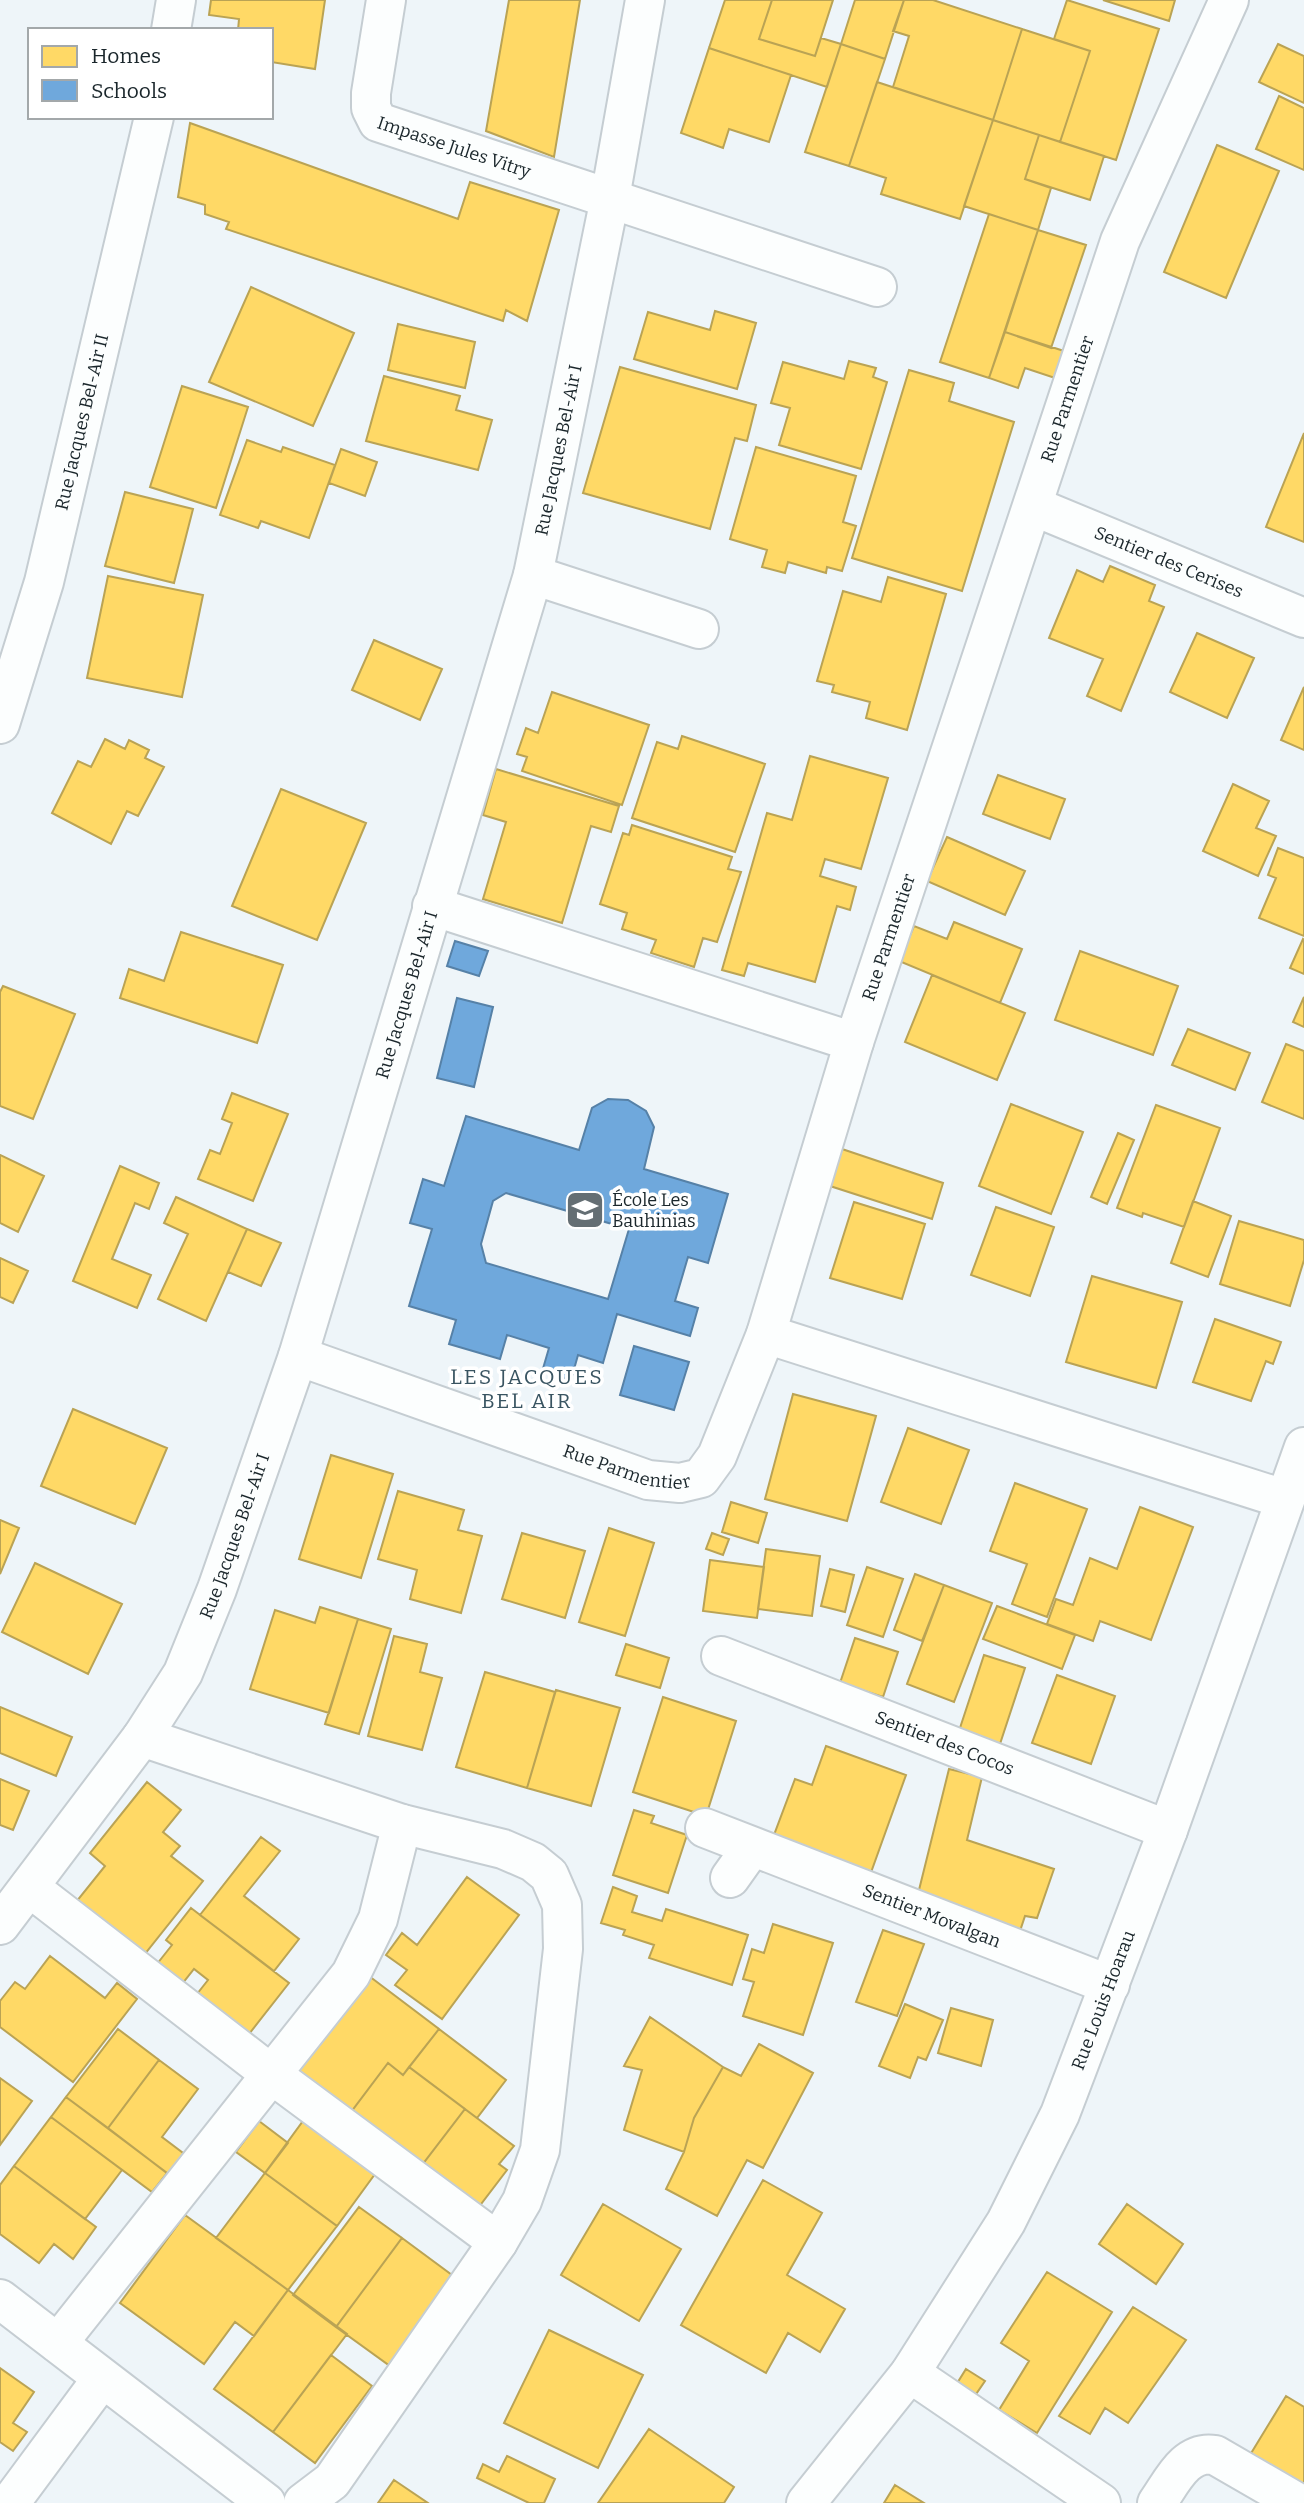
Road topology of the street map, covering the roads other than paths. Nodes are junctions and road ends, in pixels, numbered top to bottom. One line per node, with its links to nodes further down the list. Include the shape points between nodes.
1 (176, 0): 5 (street)
2 (386, 0): 7 (street, Impasse Jules Vitry, via 371,93 371,108 378,122)
3 (645, 0): 7 (street, Rue Jacques Bel-Air I)
4 (1229, 0): 9 (street, Rue Parmentier, via 1120,241)
5 (171, 28)
6 (154, 119): 13 (street, Rue Jacques Bel-Air II, via 44,582)
7 (610, 198): 8 (street); 10 (street, Rue Jacques Bel-Air I)
8 (877, 287)
9 (1033, 506): 11 (street, Sentier des Cerises); 15 (street, Rue Parmentier)
10 (533, 575): 12 (street); 14 (street, Rue Jacques Bel-Air I)
11 (1304, 618)
12 (699, 629)
13 (0, 724)
14 (432, 905): 15 (street); 17 (street, Rue Jacques Bel-Air I)
15 (854, 1042): 16 (street, Rue Parmentier)
16 (766, 1334): 17 (street, Rue Parmentier, via 718,1456 701,1478 680,1483 648,1480); 19 (street)
17 (298, 1356): 21 (street, Rue Jacques Bel-Air I, via 183,1673)
18 (1304, 1447): 19 (street, Rue Louis Hoarau)
19 (1284, 1499): 24 (street, Rue Louis Hoarau)
20 (721, 1656): 24 (street, Sentier des Cocos)
21 (142, 1737): 22 (street); 27 (street, Rue Jacques Bel-Air I)
22 (402, 1824): 30 (street, via 379,1919 351,1974); 31 (street, via 503,1849 533,1862 549,1875 562,1905 563,1949 540,2150 522,2201)
23 (705, 1828): 25 (street, Sentier Movalgan)
24 (1168, 1830): 29 (street, Rue Louis Hoarau)
25 (752, 1847): 26 (street); 29 (street, Sentier Movalgan)
26 (730, 1878)
27 (29, 1887): 28 (street, Rue Jacques Bel-Air I); 30 (street)
28 (0, 1925)
29 (1110, 1985): 34 (street, Rue Louis Hoarau, via 1060,2114 1006,2222)
30 (271, 2074): 31 (street); 33 (street)
31 (498, 2242): 38 (street, via 332,2481)
32 (0, 2299): 33 (street)
33 (58, 2343): 35 (street)
34 (910, 2373): 39 (street, Rue Louis Hoarau); 40 (street)
35 (101, 2379): 36 (street); 37 (street)
36 (10, 2503)
37 (265, 2503)
38 (303, 2503)
39 (806, 2503)
40 (1101, 2503)
41 (1157, 2503): 42 (street, via 1186,2462 1206,2454)
42 (1298, 2503)

